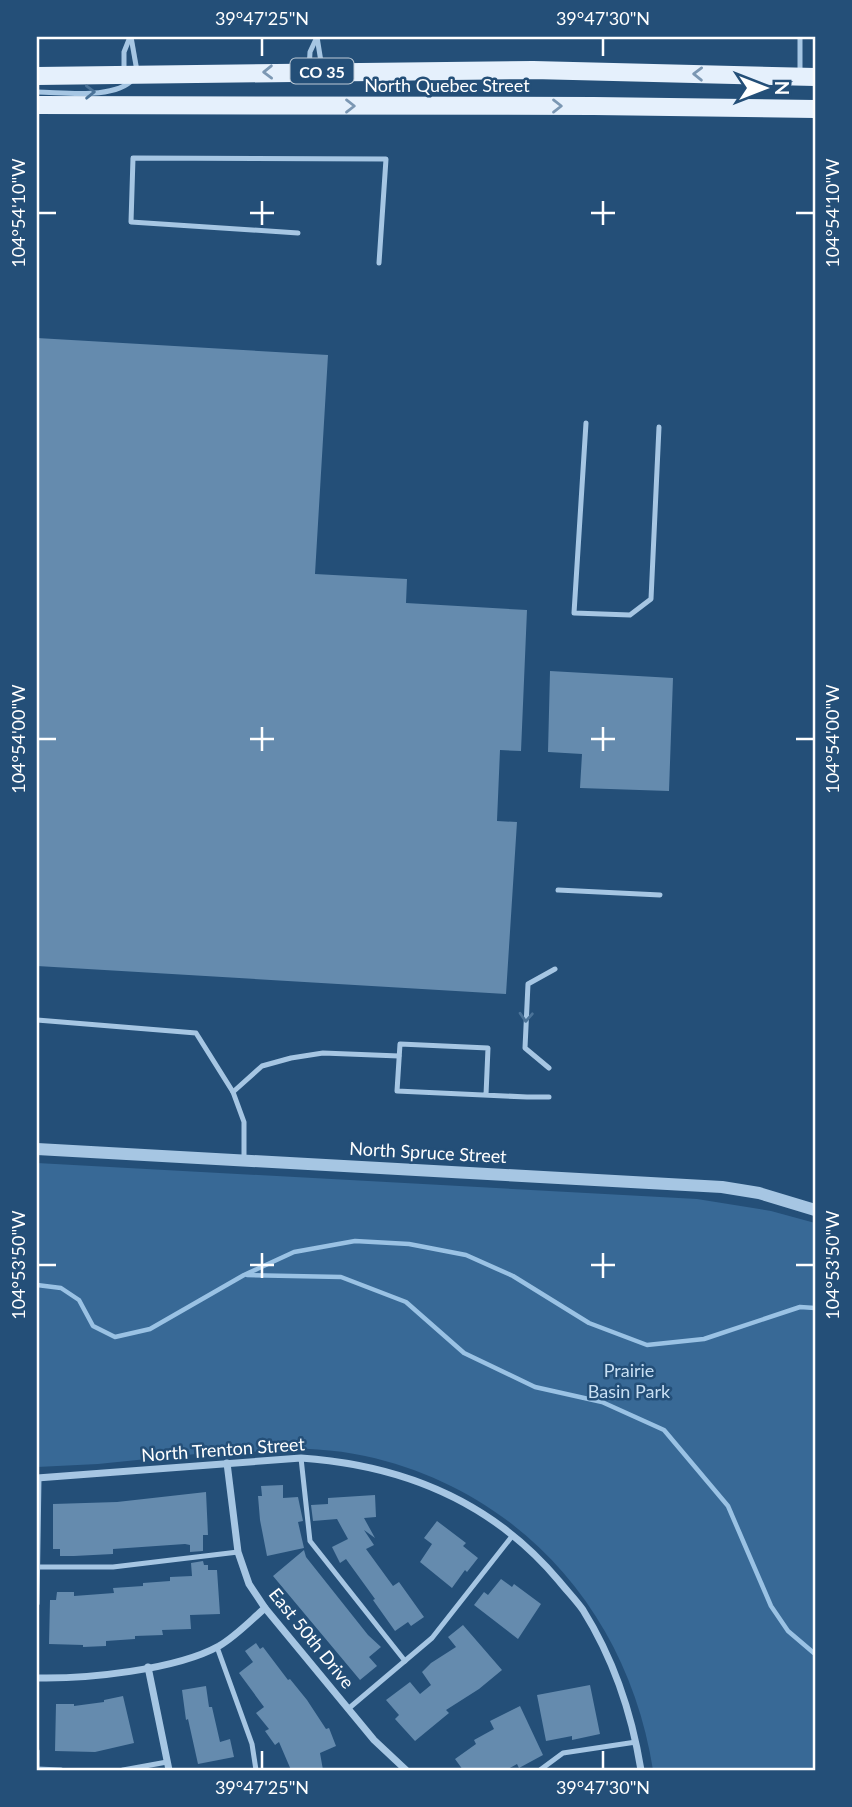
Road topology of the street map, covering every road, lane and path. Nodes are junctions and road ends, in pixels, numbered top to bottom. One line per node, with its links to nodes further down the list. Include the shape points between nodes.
1 (131, 37): 5 (lane); 5 (lane, via 124,52)
2 (317, 37): 4 (lane); 4 (lane, via 310,52)
3 (800, 37): 7 (lane)
4 (316, 71): 5 (main road, North Quebec Street / CO 35, one-way to 5); 7 (main road, North Quebec Street / CO 35, one-way to 4, via 533,70)
5 (131, 74): 6 (main road, North Quebec Street / CO 35); 8 (lane, one-way to 5, via 114,91 127,86)
6 (37, 76)
7 (808, 77)
8 (37, 92)
9 (37, 105): 10 (main road, North Quebec Street / CO 35, one-way to 10)
10 (815, 109)
11 (298, 233): 12 (lane, via 131,222 133,159 386,159)
12 (379, 263)
13 (586, 423): 14 (lane, via 574,613 630,615 651,599)
14 (659, 427)
15 (558, 890): 16 (lane)
16 (660, 895)
17 (555, 969): 20 (lane, one-way to 20, via 528,984 525,1048)
18 (37, 1020): 21 (lane, via 196,1034)
19 (399, 1056): 21 (lane, via 323,1053 291,1058 262,1066); 22 (lane, via 397,1091); 22 (lane, via 400,1044 488,1048)
20 (550, 1068)
21 (233, 1092): 25 (lane, via 244,1122)
22 (486, 1095): 23 (lane)
23 (549, 1097)
24 (37, 1149): 25 (street, North Spruce Street)
25 (244, 1160): 26 (street, North Spruce Street, via 722,1186)
26 (815, 1210)
27 (301, 1458): 28 (street, North Trenton Street); 30 (street, North Trenton Street, via 377,1467 431,1486 473,1507); 36 (lane, via 310,1541)
28 (227, 1463): 29 (street, North Trenton Street); 31 (street, East 50th Drive)
29 (38, 1478): 32 (lane)
30 (513, 1535): 36 (lane, via 432,1638); 40 (street, North Trenton Street, via 582,1609 617,1676)
31 (238, 1552): 32 (lane, via 113,1567); 34 (street, East 50th Drive, via 249,1584)
32 (37, 1567): 33 (lane)
33 (37, 1604)
34 (265, 1608): 35 (street); 39 (street, East 50th Drive)
35 (217, 1647): 37 (street); 46 (lane, via 252,1744)
36 (405, 1661): 39 (lane)
37 (148, 1667): 38 (street, via 104,1675); 42 (street)
38 (37, 1678)
39 (348, 1709): 47 (street, East 50th Drive)
40 (636, 1742): 48 (lane, via 564,1752); 49 (street, North Trenton Street)
41 (37, 1751): 43 (lane)
42 (168, 1766): 45 (lane)
43 (37, 1770): 44 (lane)
44 (61, 1770)
45 (123, 1770)
46 (256, 1770)
47 (406, 1770)
48 (540, 1770)
49 (641, 1770)

